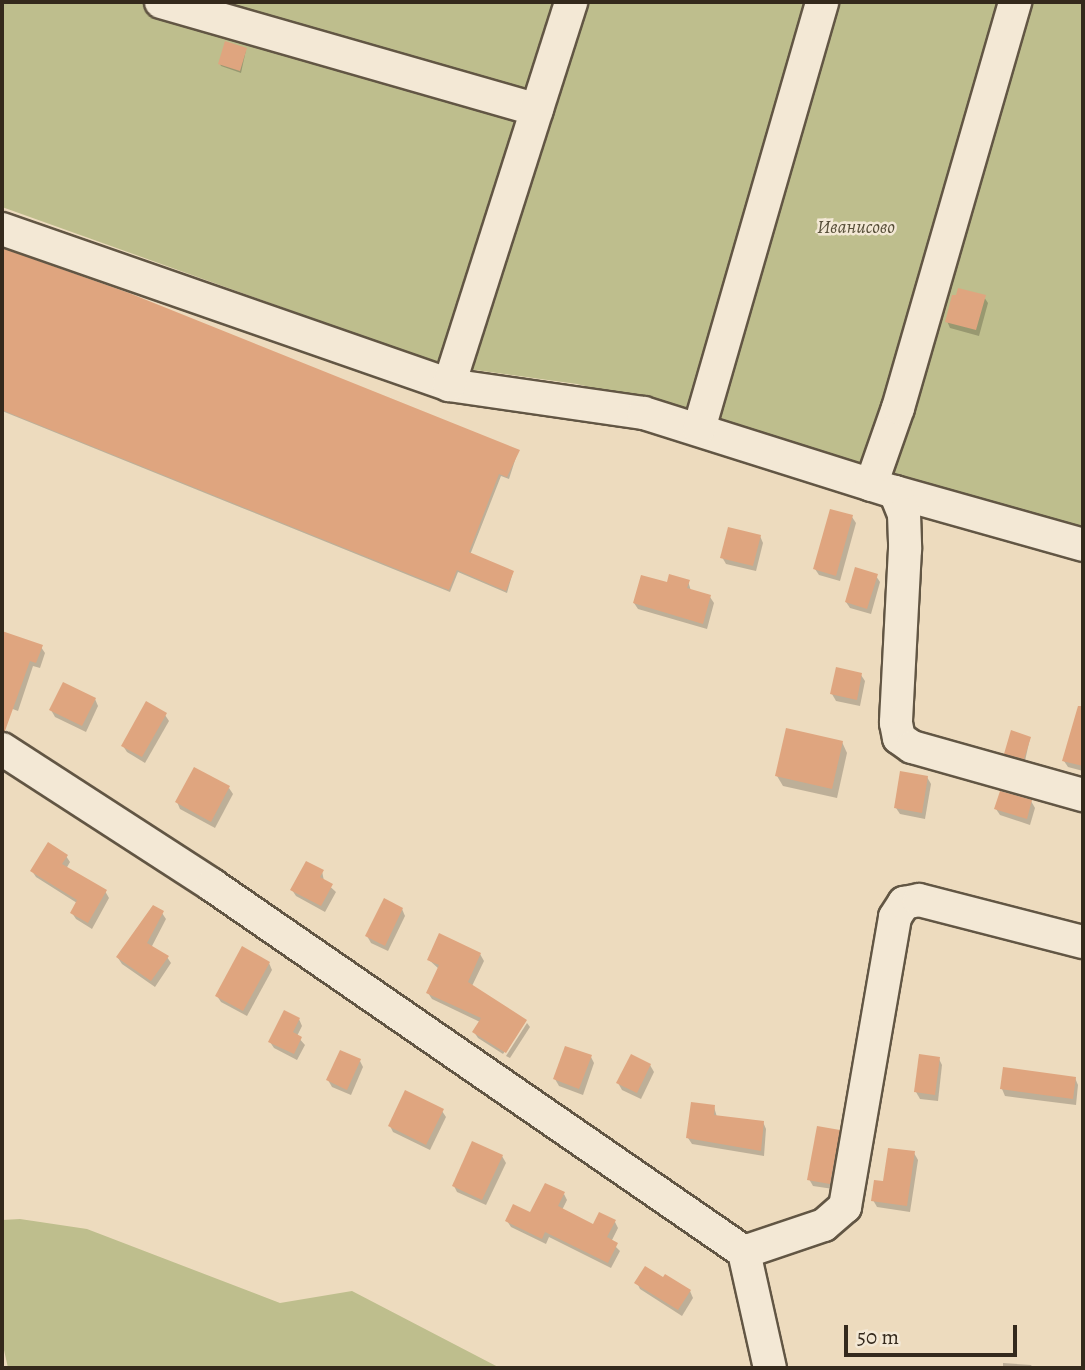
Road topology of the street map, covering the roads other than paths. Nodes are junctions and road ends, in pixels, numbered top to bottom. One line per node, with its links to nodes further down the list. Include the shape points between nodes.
1 (161, 2): 5 (street)
2 (571, 2): 5 (street)
3 (822, 2): 8 (street)
4 (1015, 2): 9 (street, via 898,408)
5 (537, 110): 7 (street)
6 (2, 229): 7 (street)
7 (449, 385): 8 (street, via 645,413)
8 (699, 429): 9 (street)
9 (883, 489): 10 (street); 12 (street, via 904,514 899,738 912,747)
10 (1083, 545)
11 (2, 749): 14 (street, via 223,892)
12 (1083, 794)
13 (1083, 942): 14 (street, via 919,900 904,903 895,917 845,1207 824,1225)
14 (744, 1252): 15 (street)
15 (770, 1368)

